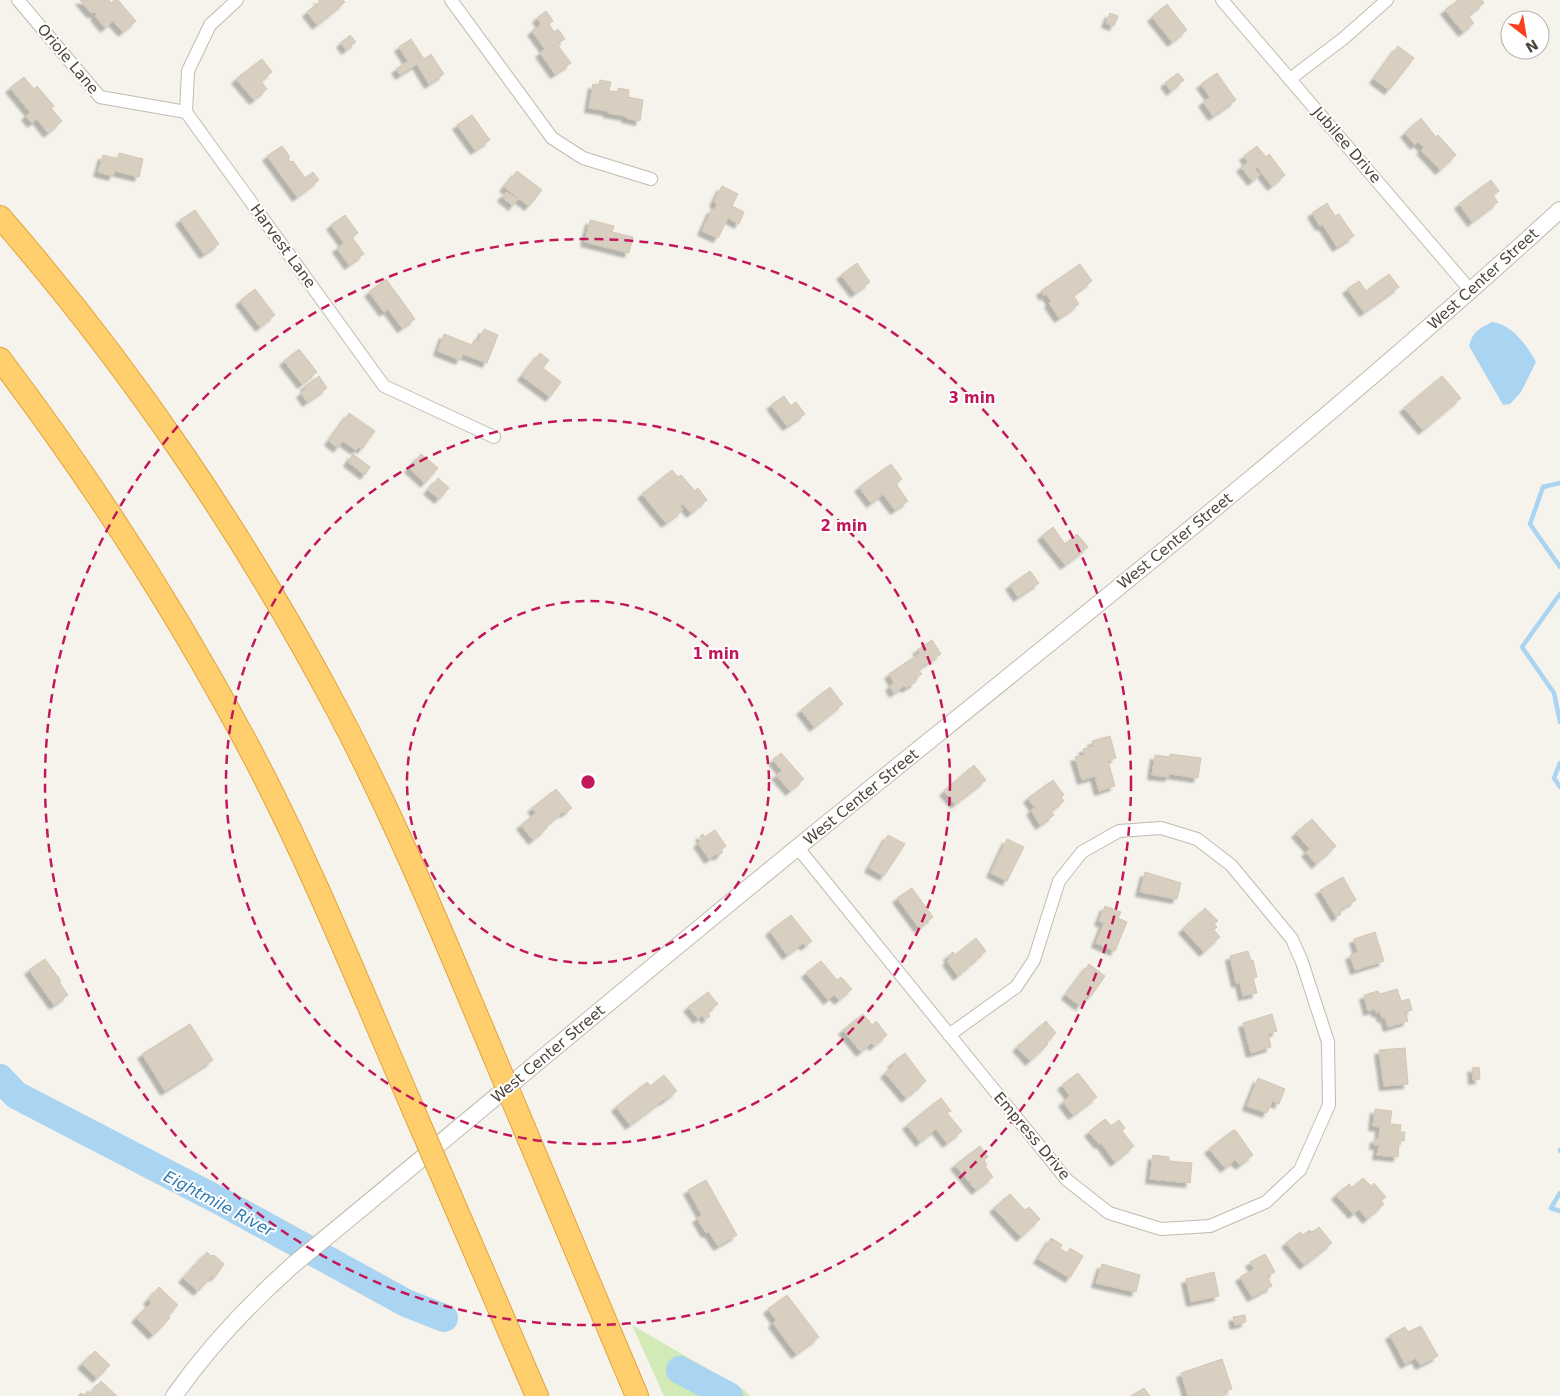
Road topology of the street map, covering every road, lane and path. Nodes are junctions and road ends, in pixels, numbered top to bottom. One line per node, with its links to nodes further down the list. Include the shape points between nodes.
1 (18, 0): 7 (street, Oriole Lane, via 100,97)
2 (237, 0): 7 (street, via 210,25 188,71)
3 (451, 0): 8 (street, via 552,138 583,158)
4 (1222, 0): 6 (street, Jubilee Drive)
5 (1387, 0): 6 (street)
6 (1290, 79): 11 (street, Jubilee Drive)
7 (186, 112): 13 (street, Harvest Lane, via 384,386)
8 (651, 179)
9 (1560, 210): 11 (street, West Center Street)
10 (0, 217): 18 (highway, bridge, via 72,305 166,430 256,568 338,711 409,858)
11 (1472, 291): 14 (street, West Center Street, via 1247,483)
12 (0, 359): 17 (highway, bridge, via 91,484 176,617 256,760 289,827)
13 (494, 437)
14 (798, 848): 15 (street, Empress Drive); 16 (street, West Center Street, via 294,1264 228,1327)
15 (949, 1035): 15 (street, Empress Drive, via 1067,1180 1109,1213 1160,1229 1210,1226 1266,1202 1300,1170 1329,1105 1328,1042 1292,939 1231,865 1197,838 1161,828 1119,830 1082,852 1059,881 1034,960 1016,987)
16 (174, 1396)
17 (537, 1396)
18 (637, 1396)

